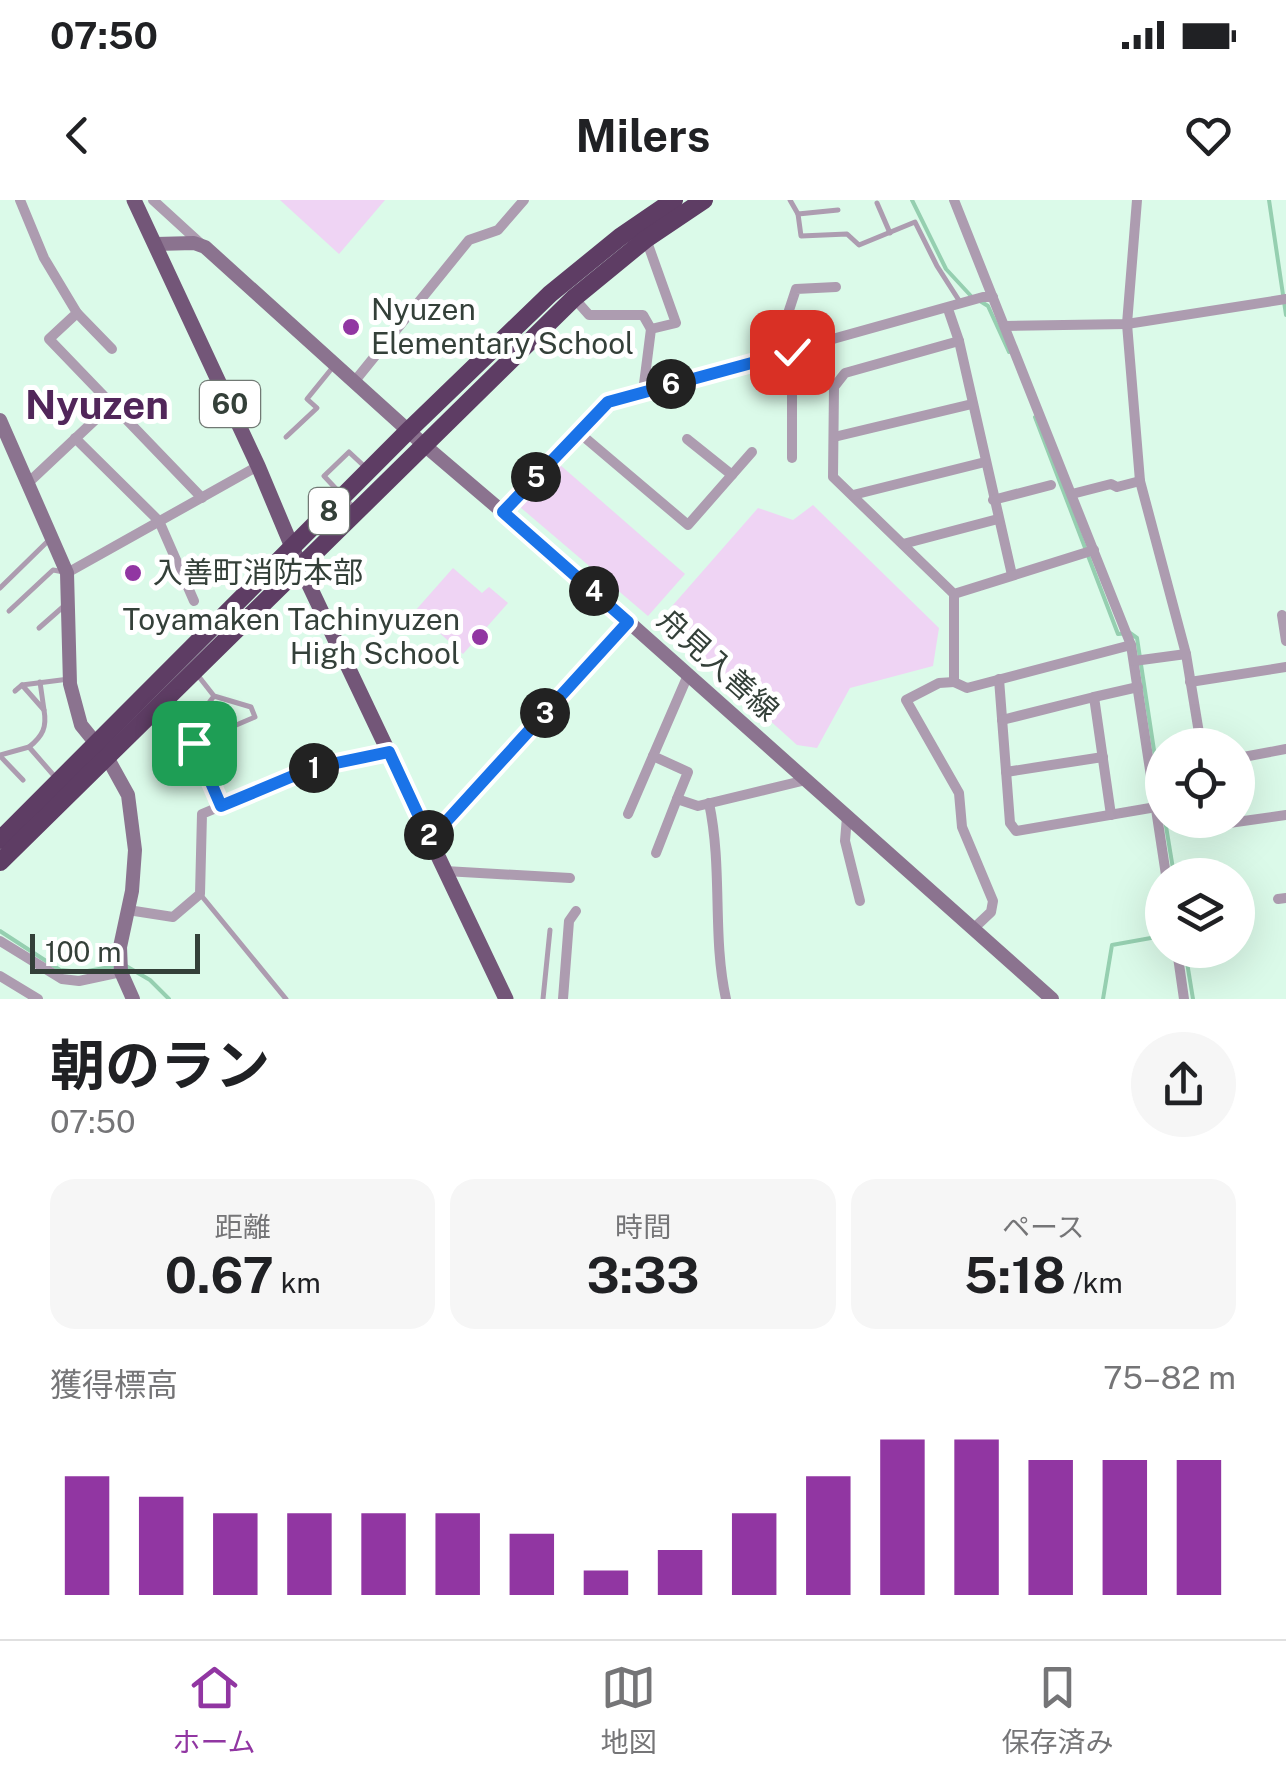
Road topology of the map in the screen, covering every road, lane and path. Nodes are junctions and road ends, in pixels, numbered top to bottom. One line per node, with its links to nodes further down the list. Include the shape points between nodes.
1 (20, 200): 23 (street)
2 (134, 200): 15 (main road, 60)
3 (154, 200): 16 (street)
4 (524, 200): 32 (street, via 498,230 470,240)
5 (674, 200): 37 (highway, 8, via 550,294)
6 (704, 200): 14 (highway, 8)
7 (790, 200): 12 (lane)
8 (954, 200): 19 (street)
9 (1137, 200): 24 (street)
10 (877, 203): 13 (lane)
11 (838, 210): 12 (lane)
12 (798, 214): 13 (lane, via 801,236 847,234 860,246)
13 (890, 233): 21 (lane, via 915,222)
14 (646, 238): 18 (highway, 8); 26 (street, via 676,323)
15 (156, 244): 16 (main road); 47 (main road, 60)
16 (204, 246): 31 (main road, 舟見入善線)
17 (836, 287): 30 (street, via 796,288)
18 (574, 298): 26 (street, via 588,315 643,315); 43 (highway, 8)
19 (993, 298): 21 (street); 25 (street)
20 (1286, 299): 24 (street)
21 (962, 304): 22 (street)
22 (948, 309): 27 (street); 29 (street)
23 (77, 313): 28 (street); 34 (street, via 49,340)
24 (1128, 324): 25 (street); 50 (street)
25 (1005, 326): 53 (street)
26 (651, 329): 33 (street)
27 (959, 342): 35 (street); 39 (street, via 845,373 834,387)
28 (112, 349)
29 (792, 352): 30 (street); 45 (street)
30 (774, 356): 33 (street)
31 (334, 364): 32 (main road, 舟見入善線); 41 (lane, via 307,399 316,408)
32 (354, 382): 37 (main road, 舟見入善線)
33 (643, 392): 38 (street, via 608,402)
34 (112, 404): 40 (street); 55 (street)
35 (972, 404): 39 (street); 46 (street)
36 (0, 420): 51 (main road)
37 (408, 431): 43 (main road, 舟見入善線); 64 (highway, 8)
38 (578, 432): 49 (street, via 688,525); 58 (street)
39 (834, 437): 54 (street, via 832,478)
40 (76, 438): 51 (street); 60 (street)
41 (286, 438)
42 (688, 439): 49 (street)
43 (423, 444): 57 (highway, 8); 58 (main road, 舟見入善線)
44 (752, 452): 49 (street)
45 (792, 458)
46 (985, 462): 54 (street); 56 (street)
47 (258, 466): 55 (street); 64 (main road, 60)
48 (371, 474): 57 (lane, via 349,452 324,476)
49 (732, 474)
50 (1140, 481): 53 (street); 77 (street)
51 (28, 483): 61 (main road)
52 (1051, 484): 56 (street)
53 (1072, 494): 63 (street)
54 (853, 495): 62 (street)
55 (202, 498): 60 (street)
56 (993, 500): 59 (street)
57 (356, 510): 64 (highway, 8)
58 (503, 512): 73 (main road, 舟見入善線)
59 (998, 520): 62 (street); 66 (street)
60 (159, 521): 65 (street); 70 (street)
61 (52, 536): 65 (main road); 67 (lane)
62 (903, 544): 68 (street)
63 (1094, 550): 66 (street); 76 (street)
64 (296, 557): 80 (highway, 8); 99 (highway, 8); 100 (main road)
65 (67, 573): 69 (main road); 71 (lane, via 53,570)
66 (1012, 575): 68 (street)
67 (0, 588)
68 (954, 594): 85 (street)
69 (70, 601): 74 (lane); 82 (main road)
70 (194, 601)
71 (9, 611)
72 (1282, 615): 75 (street)
73 (628, 622): 81 (main road, 舟見入善線); 119 (street)
74 (40, 628)
75 (1286, 641)
76 (1132, 645): 78 (street); 83 (street)
77 (1186, 654): 78 (street); 86 (street)
78 (1134, 662): 88 (street)
79 (1286, 667): 86 (street)
80 (194, 670): 90 (lane); 99 (highway, 8)
81 (688, 676): 103 (street); 107 (main road, 舟見入善線)
82 (70, 679): 84 (lane); 99 (main road, via 80,725)
83 (999, 680): 85 (street, via 967,688); 93 (street)
84 (40, 682): 87 (lane); 92 (lane)
85 (954, 682): 128 (street, via 906,700 959,793 962,827 993,901)
86 (1190, 682): 95 (street)
87 (22, 685): 89 (lane); 92 (lane)
88 (1138, 688): 91 (street); 94 (street)
89 (15, 691)
90 (214, 696): 96 (lane, via 188,731); 96 (lane, via 250,706 255,717)
91 (1094, 697): 93 (street); 104 (street)
92 (44, 710): 97 (lane, via 40,738)
93 (1002, 720): 105 (street)
94 (1147, 728)
95 (1198, 728)
96 (194, 743): 111 (lane)
97 (29, 746): 101 (lane); 108 (lane)
98 (1286, 749): 102 (street)
99 (101, 751): 108 (highway, 8); 118 (highway, 8); 126 (main road, via 128,795 132,818)
100 (389, 752): 111 (street, via 312,768); 119 (main road)
101 (0, 755): 106 (lane)
102 (1255, 755)
103 (653, 756): 109 (street, via 688,772); 113 (street)
104 (1103, 758): 105 (street); 114 (street)
105 (1006, 772): 114 (street, via 1016,831)
106 (23, 780)
107 (806, 780): 110 (street); 116 (main road, 舟見入善線)
108 (58, 781): 118 (highway, 8)
109 (677, 799): 110 (street); 120 (street)
110 (709, 803): 140 (street)
111 (221, 806): 124 (street, via 202,814)
112 (1145, 809): 114 (street)
113 (628, 814)
114 (1111, 814)
115 (1286, 815): 117 (street)
116 (847, 817): 125 (street, via 845,841); 128 (main road, 舟見入善線)
117 (1255, 819)
118 (6, 836): 121 (highway, 8)
119 (428, 836): 122 (main road)
120 (656, 854)
121 (0, 862)
122 (445, 871): 123 (street); 137 (main road)
123 (570, 878)
124 (200, 894): 126 (street, via 173,917); 136 (lane)
125 (860, 901)
126 (128, 910): 132 (main road)
127 (576, 911): 139 (street)
128 (974, 929): 141 (main road, 舟見入善線)
129 (550, 930): 138 (lane)
130 (0, 942): 132 (street, via 62,979)
131 (1180, 968): 142 (street)
132 (121, 972): 135 (main road)
133 (0, 976): 134 (street)
134 (38, 999)
135 (133, 999)
136 (286, 999)
137 (506, 999)
138 (544, 999)
139 (564, 999)
140 (726, 999)
141 (1052, 999)
142 (1184, 999)

